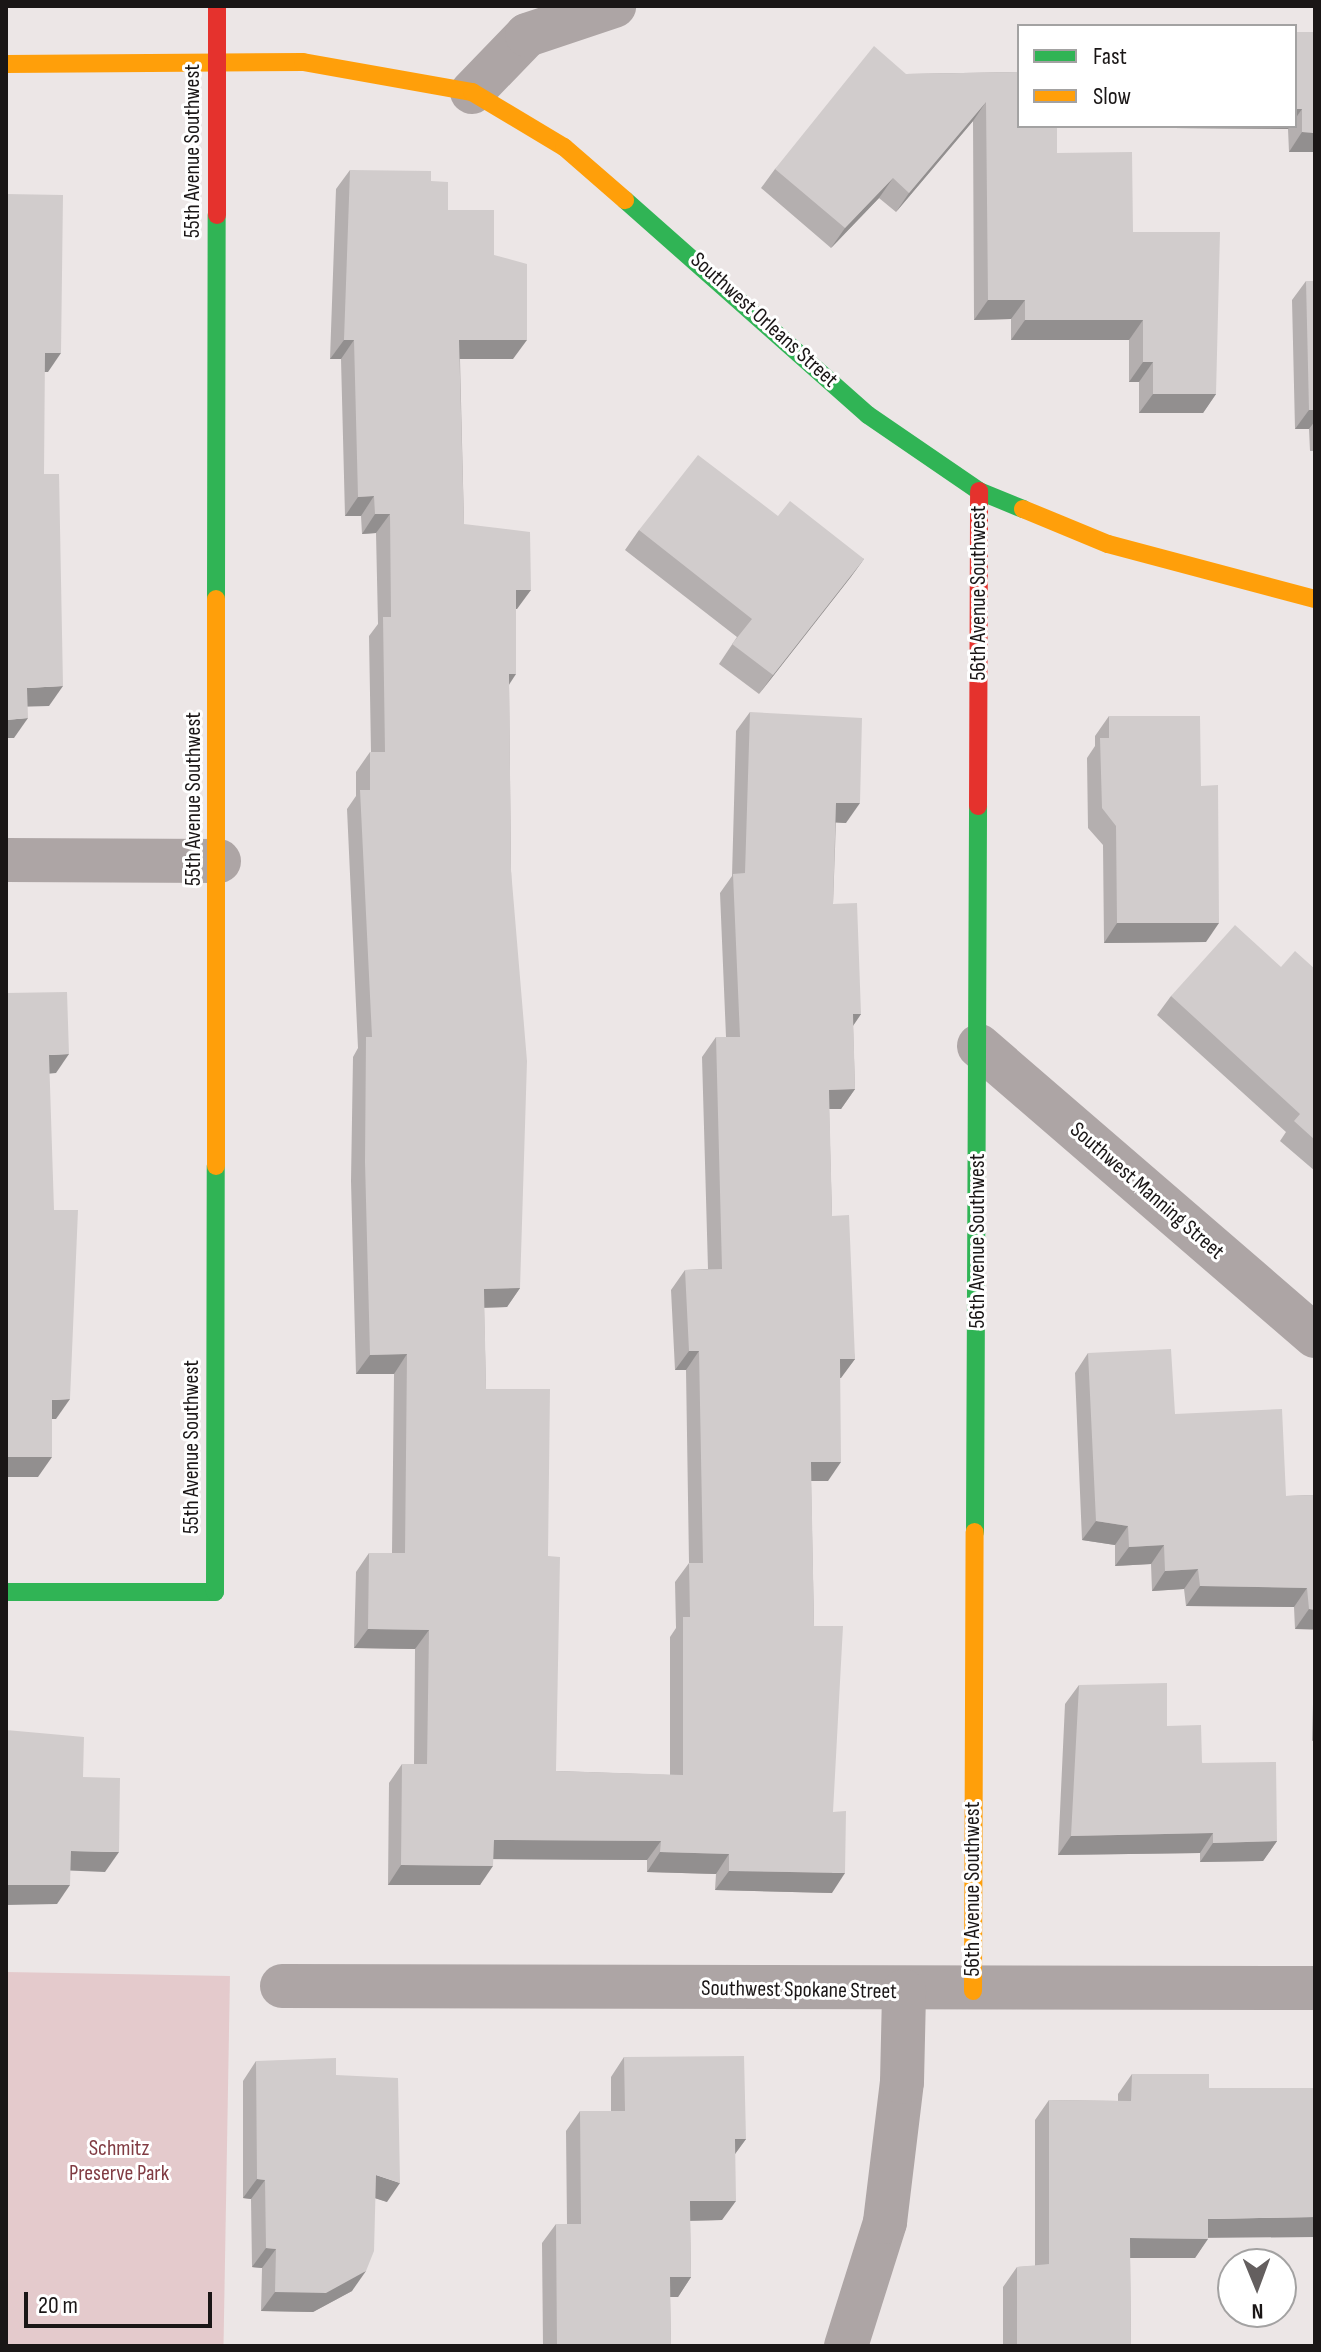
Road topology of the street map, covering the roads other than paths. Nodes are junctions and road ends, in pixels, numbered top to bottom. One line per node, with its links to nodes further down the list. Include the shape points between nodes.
1 (217, 6): 3 (street, 55th Avenue Southwest)
2 (614, 6): 5 (street, via 527,35)
3 (217, 62): 4 (street, Southwest Orleans Street); 5 (street, Southwest Orleans Street, via 326,65); 9 (street, 55th Avenue Southwest)
4 (6, 64)
5 (472, 92): 6 (street, Southwest Orleans Street, via 564,147 868,415)
6 (979, 491): 7 (street, Southwest Orleans Street, via 1108,544); 10 (street, 56th Avenue Southwest)
7 (1315, 599)
8 (6, 860): 9 (street)
9 (219, 861): 12 (street, 55th Avenue Southwest, via 215,1592)
10 (979, 1046): 11 (street, Southwest Manning Street); 16 (street, 56th Avenue Southwest)
11 (1315, 1336)
12 (6, 1592)
13 (282, 1986): 15 (street, Southwest Spokane Street)
14 (1315, 1988): 16 (street, Southwest Spokane Street)
15 (904, 1991): 16 (street, Southwest Spokane Street); 17 (street, via 902,2082 885,2222)
16 (973, 1991)
17 (846, 2346)

